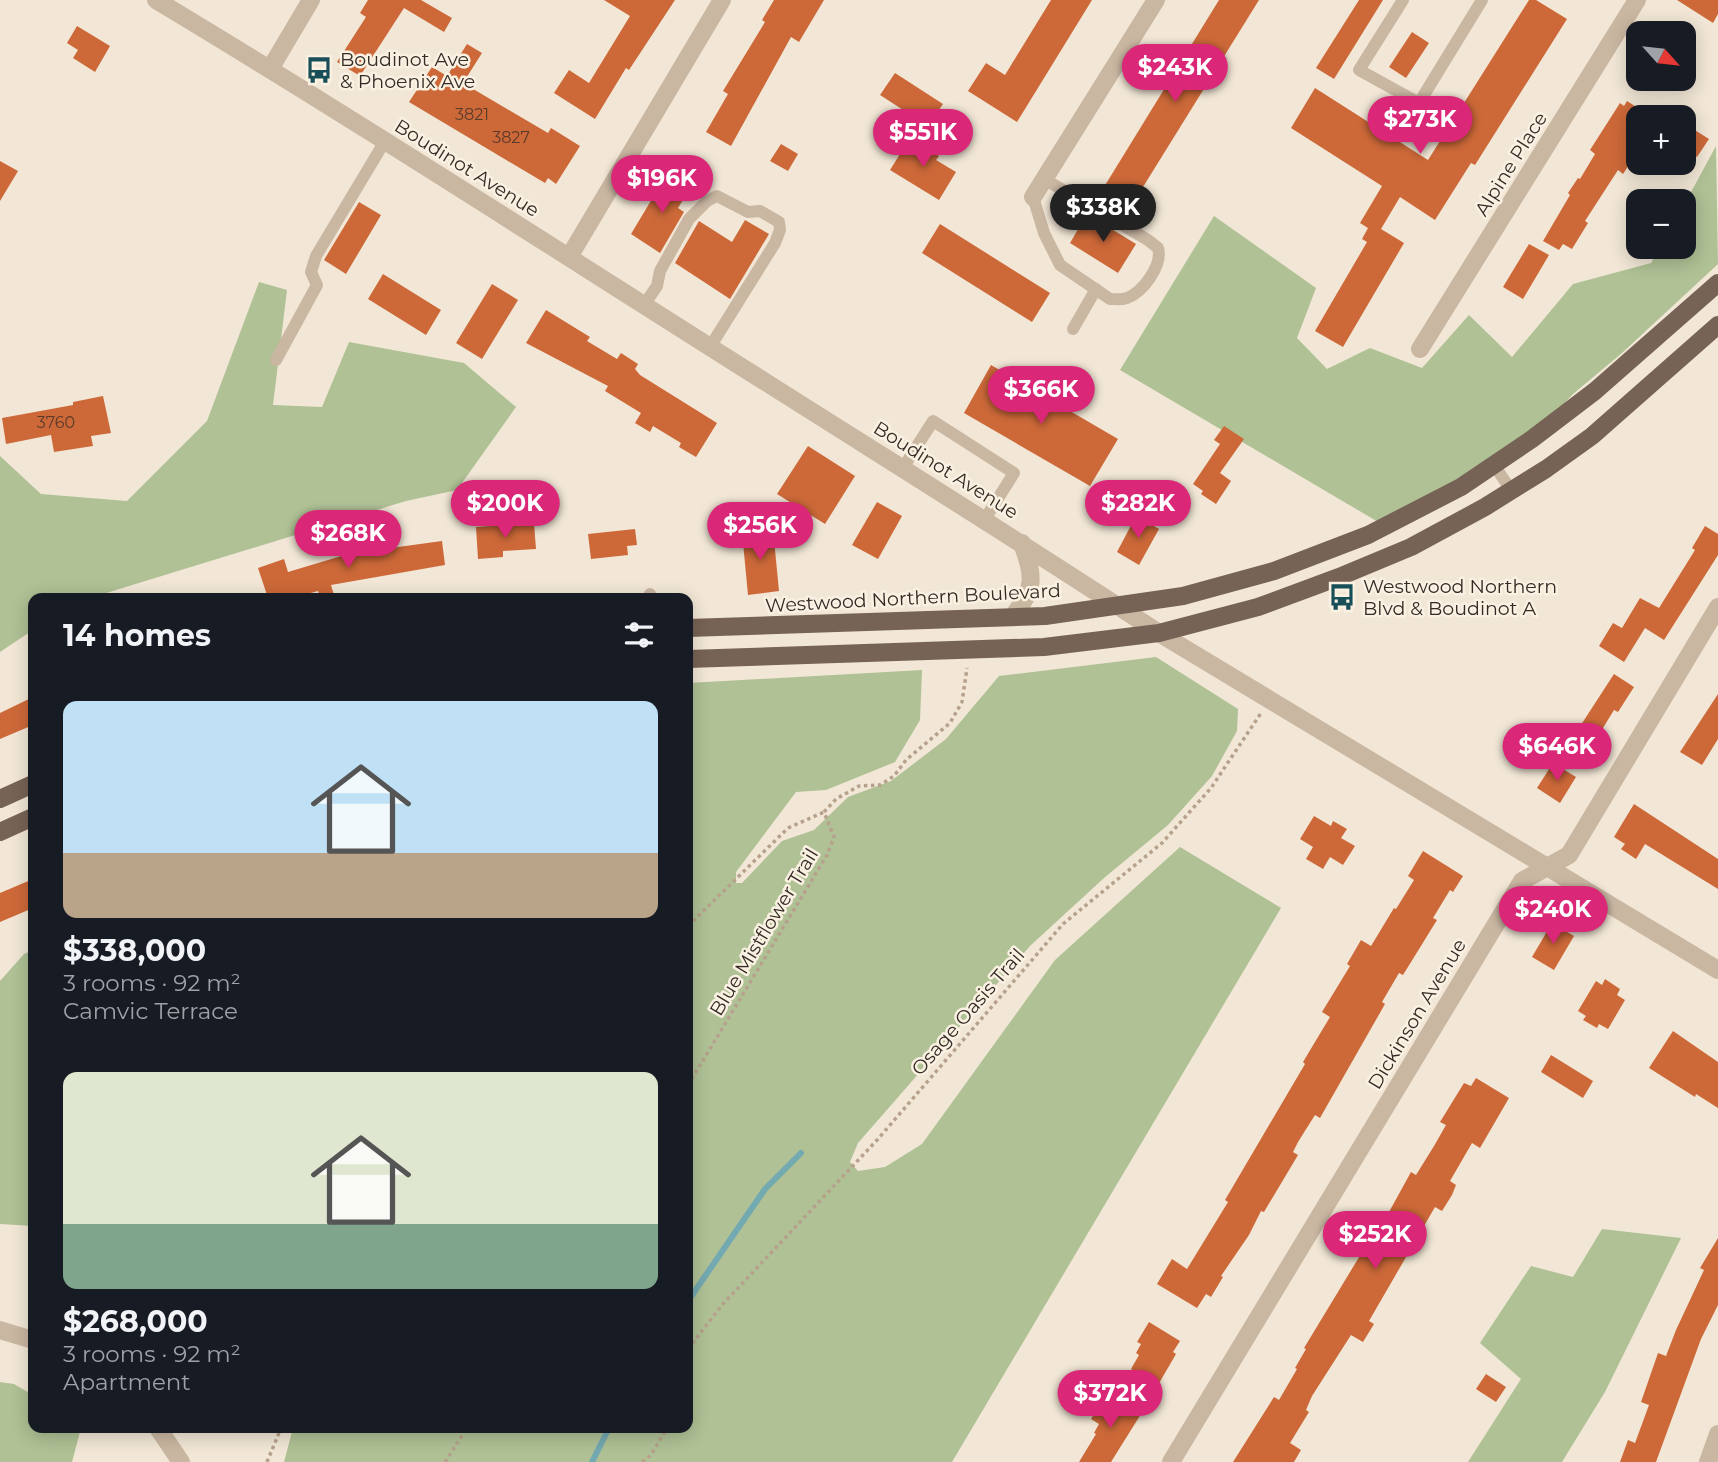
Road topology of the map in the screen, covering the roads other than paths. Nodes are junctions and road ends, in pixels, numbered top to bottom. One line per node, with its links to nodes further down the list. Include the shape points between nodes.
1 (156, 0): 8 (street, Boudinot Avenue)
2 (310, 0): 8 (street)
3 (722, 0): 12 (street)
4 (1156, 0): 10 (street)
5 (1403, 0): 6 (lane, via 1359,70 1419,103)
6 (1482, 0)
7 (1637, 0): 19 (street, Alpine Place)
8 (270, 69): 9 (street, Boudinot Avenue)
9 (385, 141): 12 (street, Boudinot Avenue); 20 (lane, via 316,256 311,272 317,285)
10 (1044, 179): 11 (street); 14 (lane, via 1158,248 1159,261 1142,288 1130,297 1110,299)
11 (1033, 197): 14 (lane, via 1053,255 1060,265)
12 (569, 257): 15 (street, Boudinot Avenue)
13 (1718, 283): 21 (main road, Westwood Northern Boulevard, via 1595,391)
14 (1096, 289): 17 (lane)
15 (645, 305): 18 (street, Boudinot Avenue); 18 (lane, via 689,219 712,197 717,195 748,212 760,211 779,222 775,243)
16 (1718, 325): 23 (main road, via 1592,436)
17 (1073, 329)
18 (710, 347): 22 (street, Boudinot Avenue)
19 (1420, 349)
20 (276, 360)
21 (1494, 465): 23 (lane); 26 (main road, Westwood Northern Boulevard, via 1368,535 1274,571 1183,596)
22 (903, 468): 24 (street, Boudinot Avenue); 24 (lane, via 933,421 1014,473)
23 (1511, 490): 30 (main road, via 1411,547 1339,577 1258,607)
24 (985, 519): 25 (street, Boudinot Avenue)
25 (1023, 543): 26 (street, Boudinot Avenue); 28 (street, via 1033,581)
26 (1117, 605): 28 (main road, Westwood Northern Boulevard); 30 (street, Boudinot Avenue)
27 (1718, 607): 36 (street, Dickinson Avenue, via 1569,855)
28 (1012, 617): 29 (main road, Westwood Northern Boulevard)
29 (693, 628)
30 (1159, 633): 31 (main road, via 1044,648); 36 (street, Boudinot Avenue)
31 (693, 659)
32 (28, 786): 33 (main road)
33 (0, 799)
34 (28, 819): 35 (main road)
35 (0, 832)
36 (1549, 867): 37 (street, Boudinot Avenue); 43 (street, Dickinson Avenue, via 1522,881)
37 (1718, 970)
38 (0, 1330): 39 (street)
39 (28, 1338)
40 (161, 1433): 42 (street)
41 (1718, 1434): 44 (street)
42 (181, 1462)
43 (1171, 1462)
44 (1708, 1462)

